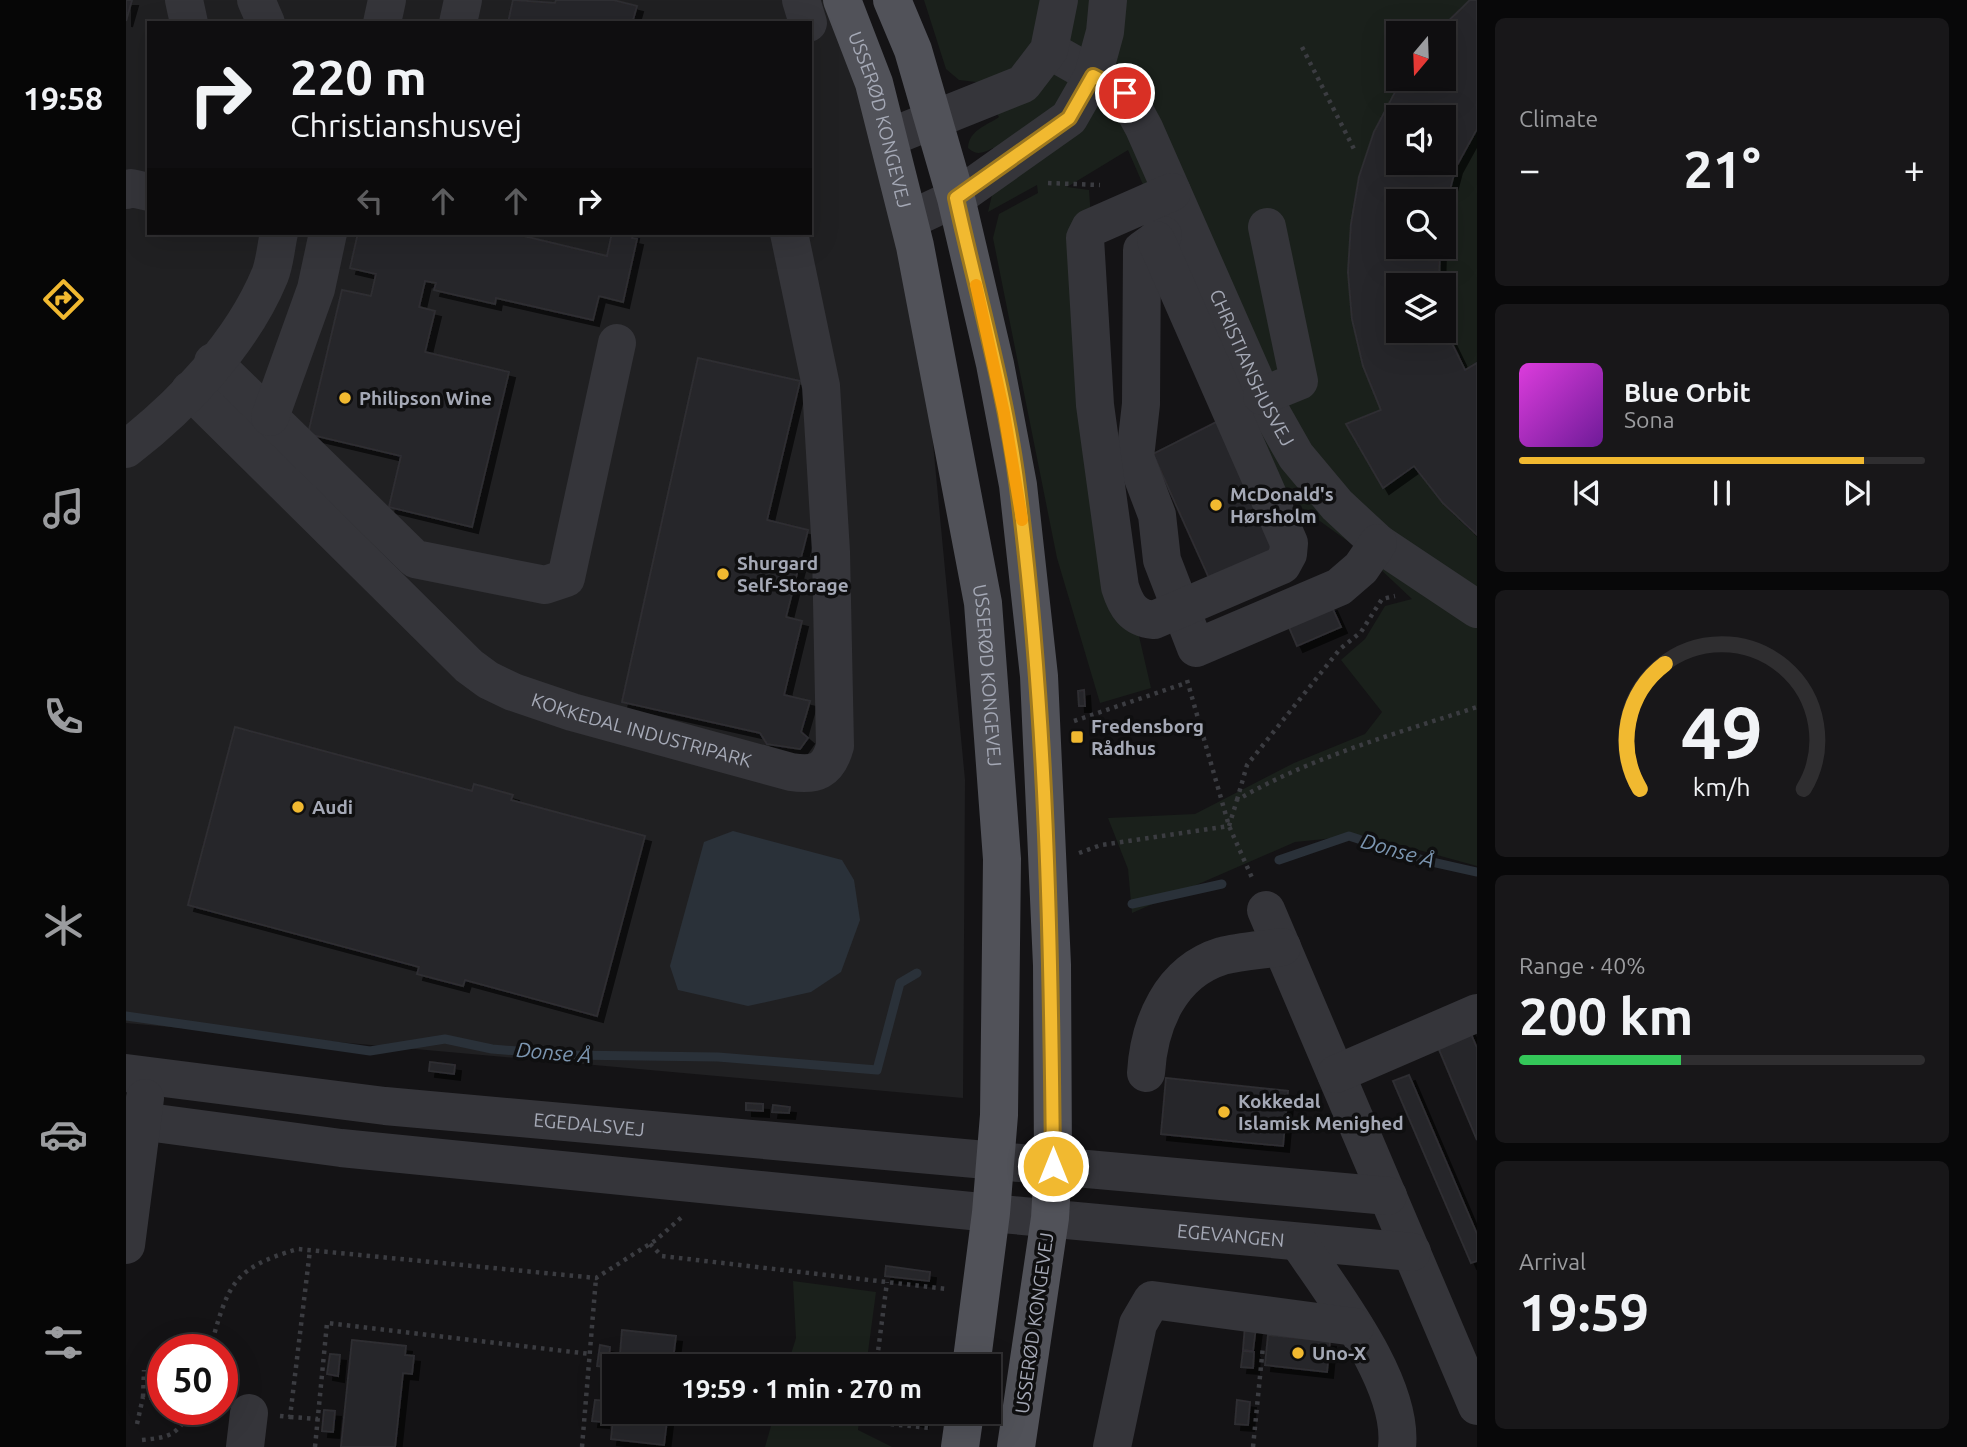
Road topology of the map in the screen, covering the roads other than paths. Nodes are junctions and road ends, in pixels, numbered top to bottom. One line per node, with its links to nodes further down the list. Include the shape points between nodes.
1 (184, 0): 10 (street)
2 (256, 0): 11 (street)
3 (387, 0): 12 (street)
4 (463, 0): 13 (street)
5 (801, 0): 14 (street)
6 (842, 0): 18 (main road, USSERØD KONGEVEJ, via 874,83)
7 (892, 0): 17 (main road, USSERØD KONGEVEJ, via 913,50)
8 (1059, 0): 15 (street)
9 (1108, 0): 16 (street)
10 (189, 21)
11 (265, 21)
12 (382, 21)
13 (458, 21)
14 (807, 21)
15 (1049, 50): 16 (street, CHRISTIANSHUSVEJ); 17 (street, via 1023,84)
16 (1093, 76): 21 (street, via 1069,118); 22 (street, CHRISTIANSHUSVEJ, via 1125,93)
17 (932, 119): 18 (street); 21 (main road, USSERØD KONGEVEJ)
18 (888, 138): 23 (main road, USSERØD KONGEVEJ)
19 (126, 190): 20 (street)
20 (147, 192)
21 (956, 198): 23 (street); 44 (main road, USSERØD KONGEVEJ, via 1018,485 1038,676 1052,965)
22 (1171, 217): 30 (street, CHRISTIANSHUSVEJ); 34 (street, via 1142,250 1141,404 1135,457 1157,515 1162,560); 34 (street, via 1289,543 1282,565); 34 (street, via 1090,228 1085,235 1101,454 1125,603 1143,618 1154,620)
23 (909, 220): 43 (main road, USSERØD KONGEVEJ, via 983,603 1002,859)
24 (1267, 228): 30 (street, via 1299,380)
25 (789, 235): 29 (street, KOKKEDAL INDUSTRIPARK, via 821,386 831,552 835,746 827,766 806,775 572,712 488,680 469,666)
26 (277, 242): 27 (street); 29 (street, via 271,274 246,319)
27 (325, 248): 31 (street, via 316,289)
28 (617, 343): 31 (street, via 566,578 545,585 415,559)
29 (201, 376): 31 (street); 32 (street, via 154,428)
30 (1262, 396): 33 (street, CHRISTIANSHUSVEJ, via 1296,456 1337,505)
31 (270, 417)
32 (126, 449)
33 (1378, 543): 34 (street, via 1361,568 1339,587 1191,666); 35 (street, CHRISTIANSHUSVEJ)
34 (1180, 608)
35 (1477, 609)
36 (1266, 910): 37 (street)
37 (1282, 947): 39 (street, via 1221,957 1173,990 1148,1043); 40 (street)
38 (1477, 1013): 40 (street)
39 (1146, 1073)
40 (1336, 1073): 45 (street)
41 (137, 1074): 42 (street); 43 (street, EGEDALSVEJ, via 385,1107)
42 (134, 1121): 46 (street, via 341,1148); 49 (street)
43 (995, 1160): 44 (street, EGEDALSVEJ); 46 (main road, USSERØD KONGEVEJ)
44 (1053, 1166): 45 (street); 47 (main road, USSERØD KONGEVEJ)
45 (1388, 1196): 50 (street)
46 (991, 1213): 47 (street); 52 (main road, USSERØD KONGEVEJ)
47 (1049, 1218): 48 (street, EGEVANGEN); 54 (main road, USSERØD KONGEVEJ)
48 (1300, 1243): 50 (street, EGEVANGEN); 51 (street)
49 (126, 1245)
50 (1412, 1252): 53 (street)
51 (1355, 1327): 55 (street, via 1152,1300 1138,1324); 56 (street, via 1393,1398 1399,1428)
52 (973, 1354)
53 (1477, 1406)
54 (1016, 1447)
55 (1112, 1447)
56 (1397, 1447)

